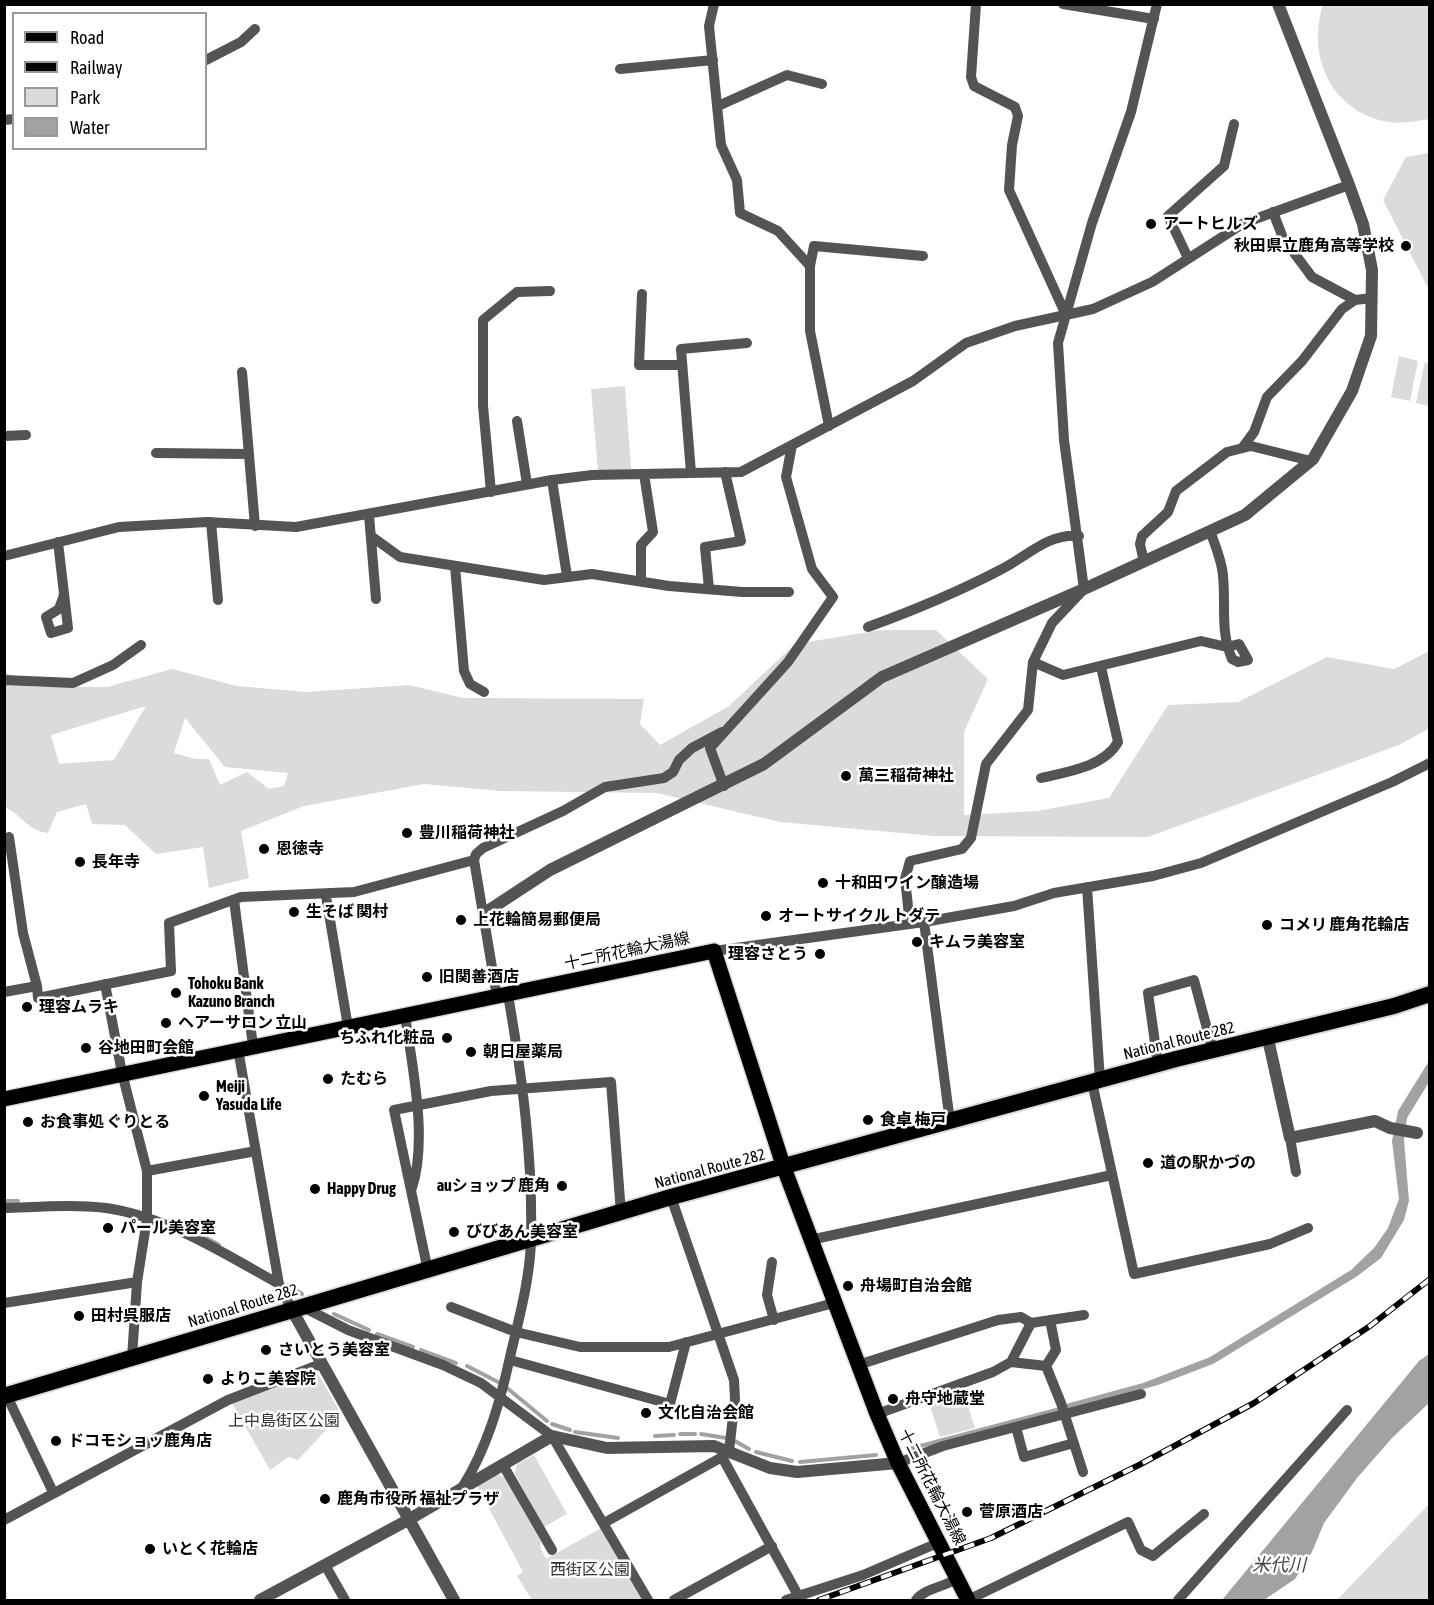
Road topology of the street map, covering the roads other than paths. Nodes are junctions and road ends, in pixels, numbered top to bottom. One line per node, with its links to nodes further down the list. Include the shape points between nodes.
1 (714, 4): 9 (street, via 709,26)
2 (976, 4): 23 (street, via 971,77 974,86 1014,107 1018,116 1009,190)
3 (1063, 4): 6 (street)
4 (1157, 4): 6 (street)
5 (1278, 4): 14 (street)
6 (1154, 19): 23 (street, via 1131,112)
7 (255, 29): 8 (street, via 241,42)
8 (207, 59)
9 (713, 60): 10 (street); 12 (street)
10 (620, 69)
11 (822, 84): 12 (street, via 787,75)
12 (718, 106): 18 (street, via 721,145 737,180 740,213 778,231)
13 (1234, 124): 17 (street, via 1224,166 1168,216)
14 (1349, 185): 15 (street); 21 (street, via 1363,224 1372,270)
15 (1273, 212): 17 (street, via 1244,223); 22 (street, via 1283,238 1311,277)
16 (923, 256): 18 (street, via 814,246)
17 (1188, 258): 23 (street, via 1152,282 1093,309)
18 (810, 266): 28 (street, via 810,331)
19 (550, 291): 41 (street, via 517,292 483,320 483,406)
20 (642, 294): 25 (street, via 639,365)
21 (1372, 298): 22 (street); 35 (street, via 1371,336 1352,391)
22 (1355, 300): 32 (street, via 1342,309 1302,361 1267,397 1254,432)
23 (1065, 313): 28 (street, via 966,343 913,381); 47 (street, via 1058,343 1060,395)
24 (747, 343): 25 (street, via 681,349)
25 (682, 364): 37 (street)
26 (242, 372): 34 (street)
27 (517, 421): 40 (street)
28 (829, 426): 31 (street)
29 (26, 435): 30 (street)
30 (4, 436)
31 (792, 445): 36 (street, via 741,472); 66 (street, via 786,477 812,569 833,597 788,662)
32 (1243, 447): 35 (street); 50 (street, via 1227,452 1176,491 1168,512 1142,536)
33 (156, 453): 34 (street)
34 (249, 454): 44 (street)
35 (1311, 461): 45 (street, via 1245,515)
36 (725, 472): 37 (street); 54 (street, via 741,541 705,547)
37 (691, 473): 38 (street)
38 (644, 474): 39 (street); 53 (street, via 653,532 641,545)
39 (552, 480): 40 (street); 52 (street)
40 (526, 484): 41 (street)
41 (490, 492): 42 (street)
42 (369, 515): 44 (street, via 296,527); 46 (street)
43 (211, 522): 44 (street); 48 (street, via 119,527); 59 (street)
44 (255, 526)
45 (1210, 531): 50 (street); 63 (street, via 1223,575 1222,621 1227,647 1201,641)
46 (371, 536): 51 (street, via 400,557); 58 (street)
47 (1079, 536): 55 (street); 60 (street, via 1068,535 1044,543 1002,570)
48 (57, 542): 49 (street); 57 (street)
49 (4, 556)
50 (1144, 562): 55 (street)
51 (454, 566): 52 (street, via 544,580); 65 (street, via 464,671 470,684)
52 (567, 576): 53 (street, via 592,574)
53 (641, 581): 54 (street)
54 (709, 589): 56 (street)
55 (1084, 589): 62 (street, via 1052,623); 69 (street, via 882,677 764,764)
56 (789, 592)
57 (64, 595)
58 (376, 599)
59 (218, 600)
60 (868, 627)
61 (141, 645): 64 (street, via 113,665 72,683)
62 (1033, 662): 63 (street, via 1063,675); 77 (street, via 1028,710 986,764 971,838 962,849 910,861 905,879)
63 (1101, 667): 68 (street, via 1118,742 1112,753 1078,769)
64 (4, 680)
65 (484, 692)
66 (730, 728): 69 (street, via 710,748); 71 (street, via 692,748 664,778 605,787 483,848)
67 (1430, 763): 72 (street, via 1201,863)
68 (1041, 778)
69 (724, 786): 75 (street, via 550,870)
70 (9, 837): 80 (street, via 23,933)
71 (474, 860): 73 (street, via 397,882); 75 (street)
72 (1088, 887): 76 (street, via 1014,906); 91 (street)
73 (326, 896): 74 (street); 85 (street)
74 (234, 900): 79 (street, via 169,923 171,970); 87 (street)
75 (483, 915): 83 (street)
76 (924, 922): 77 (street); 95 (street)
77 (910, 924): 78 (street)
78 (714, 951): 83 (main road, 十二所花輪大湯線); 99 (main road, 十二所花輪大湯線)
79 (105, 984): 80 (street, via 38,998); 90 (street)
80 (37, 986): 81 (street)
81 (4, 992)
82 (1430, 994): 86 (highway, National Route 282)
83 (503, 996): 84 (main road, 十二所花輪大湯線); 92 (street)
84 (405, 1015): 85 (main road, 十二所花輪大湯線); 94 (street)
85 (348, 1027): 87 (main road, 十二所花輪大湯線)
86 (1268, 1039): 88 (highway, National Route 282); 97 (street)
87 (246, 1048): 90 (main road, 十二所花輪大湯線); 98 (street)
88 (1213, 1051): 89 (highway, National Route 282); 89 (street, via 1194,980 1148,993)
89 (1158, 1064): 91 (highway, National Route 282)
90 (123, 1073): 93 (main road, 十二所花輪大湯線); 100 (street)
91 (1096, 1081): 95 (highway, National Route 282); 102 (street)
92 (524, 1088): 94 (street); 106 (street, via 611,1082); 109 (street)
93 (4, 1099)
94 (418, 1105): 103 (street, via 416,1174); 103 (street, via 394,1110)
95 (950, 1122): 99 (highway, National Route 282)
96 (1414, 1132): 97 (street, via 1390,1128 1375,1120)
97 (1290, 1138): 101 (street)
98 (256, 1151): 100 (street); 114 (street)
99 (784, 1168): 104 (highway, National Route 282); 110 (main road, 十二所花輪大湯線)
100 (147, 1171): 107 (street)
101 (1296, 1173)
102 (1112, 1175): 108 (street, via 1134,1274 1270,1244); 110 (street)
103 (411, 1191): 112 (street)
104 (671, 1197): 106 (highway, National Route 282); 124 (street)
105 (4, 1208): 107 (street, via 106,1208)
106 (621, 1213): 109 (highway, National Route 282)
107 (147, 1219): 113 (street); 114 (street, via 184,1232)
108 (1308, 1228)
109 (531, 1240): 112 (highway, National Route 282); 123 (street)
110 (810, 1240): 116 (main road, 十二所花輪大湯線)
111 (772, 1262): 120 (street, via 767,1295)
112 (428, 1271): 118 (highway, National Route 282)
113 (137, 1282): 115 (street); 126 (street)
114 (279, 1284): 118 (street)
115 (4, 1303)
116 (834, 1304): 120 (street); 130 (main road, 十二所花輪大湯線)
117 (451, 1307): 123 (street)
118 (298, 1309): 126 (highway, National Route 282); 129 (street); 134 (street, via 462,1374)
119 (1084, 1315): 121 (street)
120 (774, 1320): 124 (street)
121 (1050, 1320): 122 (street); 131 (street, via 1056,1350)
122 (1031, 1323): 128 (street); 130 (street, via 1021,1317 998,1320)
123 (516, 1332): 125 (street, via 580,1347 669,1347); 127 (street)
124 (717, 1335): 125 (street); 141 (street, via 734,1380 735,1399)
125 (686, 1342): 127 (street, via 670,1404)
126 (132, 1358): 132 (highway, National Route 282)
127 (510, 1360): 134 (street)
128 (1011, 1362): 131 (street); 136 (street)
129 (321, 1364): 146 (street, via 228,1400); 149 (street)
130 (858, 1365): 136 (main road, 十二所花輪大湯線)
131 (1046, 1366): 137 (street)
132 (5, 1394): 146 (street)
133 (1141, 1394): 137 (street)
134 (501, 1399): 139 (street); 145 (street, via 474,1469)
135 (1347, 1410): 165 (street)
136 (877, 1414): 142 (main road, 十二所花輪大湯線)
137 (1064, 1414): 138 (street); 140 (street)
138 (1016, 1427): 140 (street, via 1024,1457); 142 (street, via 943,1446)
139 (552, 1436): 141 (street, via 607,1448 701,1445); 143 (street); 150 (street)
140 (1074, 1443): 144 (street)
141 (726, 1454): 142 (street, via 797,1472); 150 (street); 152 (street)
142 (898, 1463): 151 (main road, 十二所花輪大湯線)
143 (503, 1465): 145 (street); 153 (street)
144 (1083, 1472)
145 (461, 1490): 149 (street)
146 (53, 1492): 148 (street)
147 (1204, 1514): 164 (street, via 1152,1557 1141,1550 1128,1522)
148 (4, 1520)
149 (408, 1520): 154 (street); 159 (street)
150 (604, 1523): 160 (street)
151 (940, 1542): 155 (main road, 十二所花輪大湯線); 156 (street)
152 (772, 1546): 156 (street); 161 (street)
153 (552, 1550)
154 (325, 1565): 157 (street); 158 (street)
155 (958, 1578): 163 (street, via 922,1593); 164 (main road, 十二所花輪大湯線)
156 (799, 1597): 162 (street)
157 (260, 1600)
158 (345, 1600)
159 (454, 1600)
160 (648, 1600)
161 (674, 1600)
162 (786, 1600)
163 (916, 1600)
164 (968, 1600)
165 (1178, 1600)

